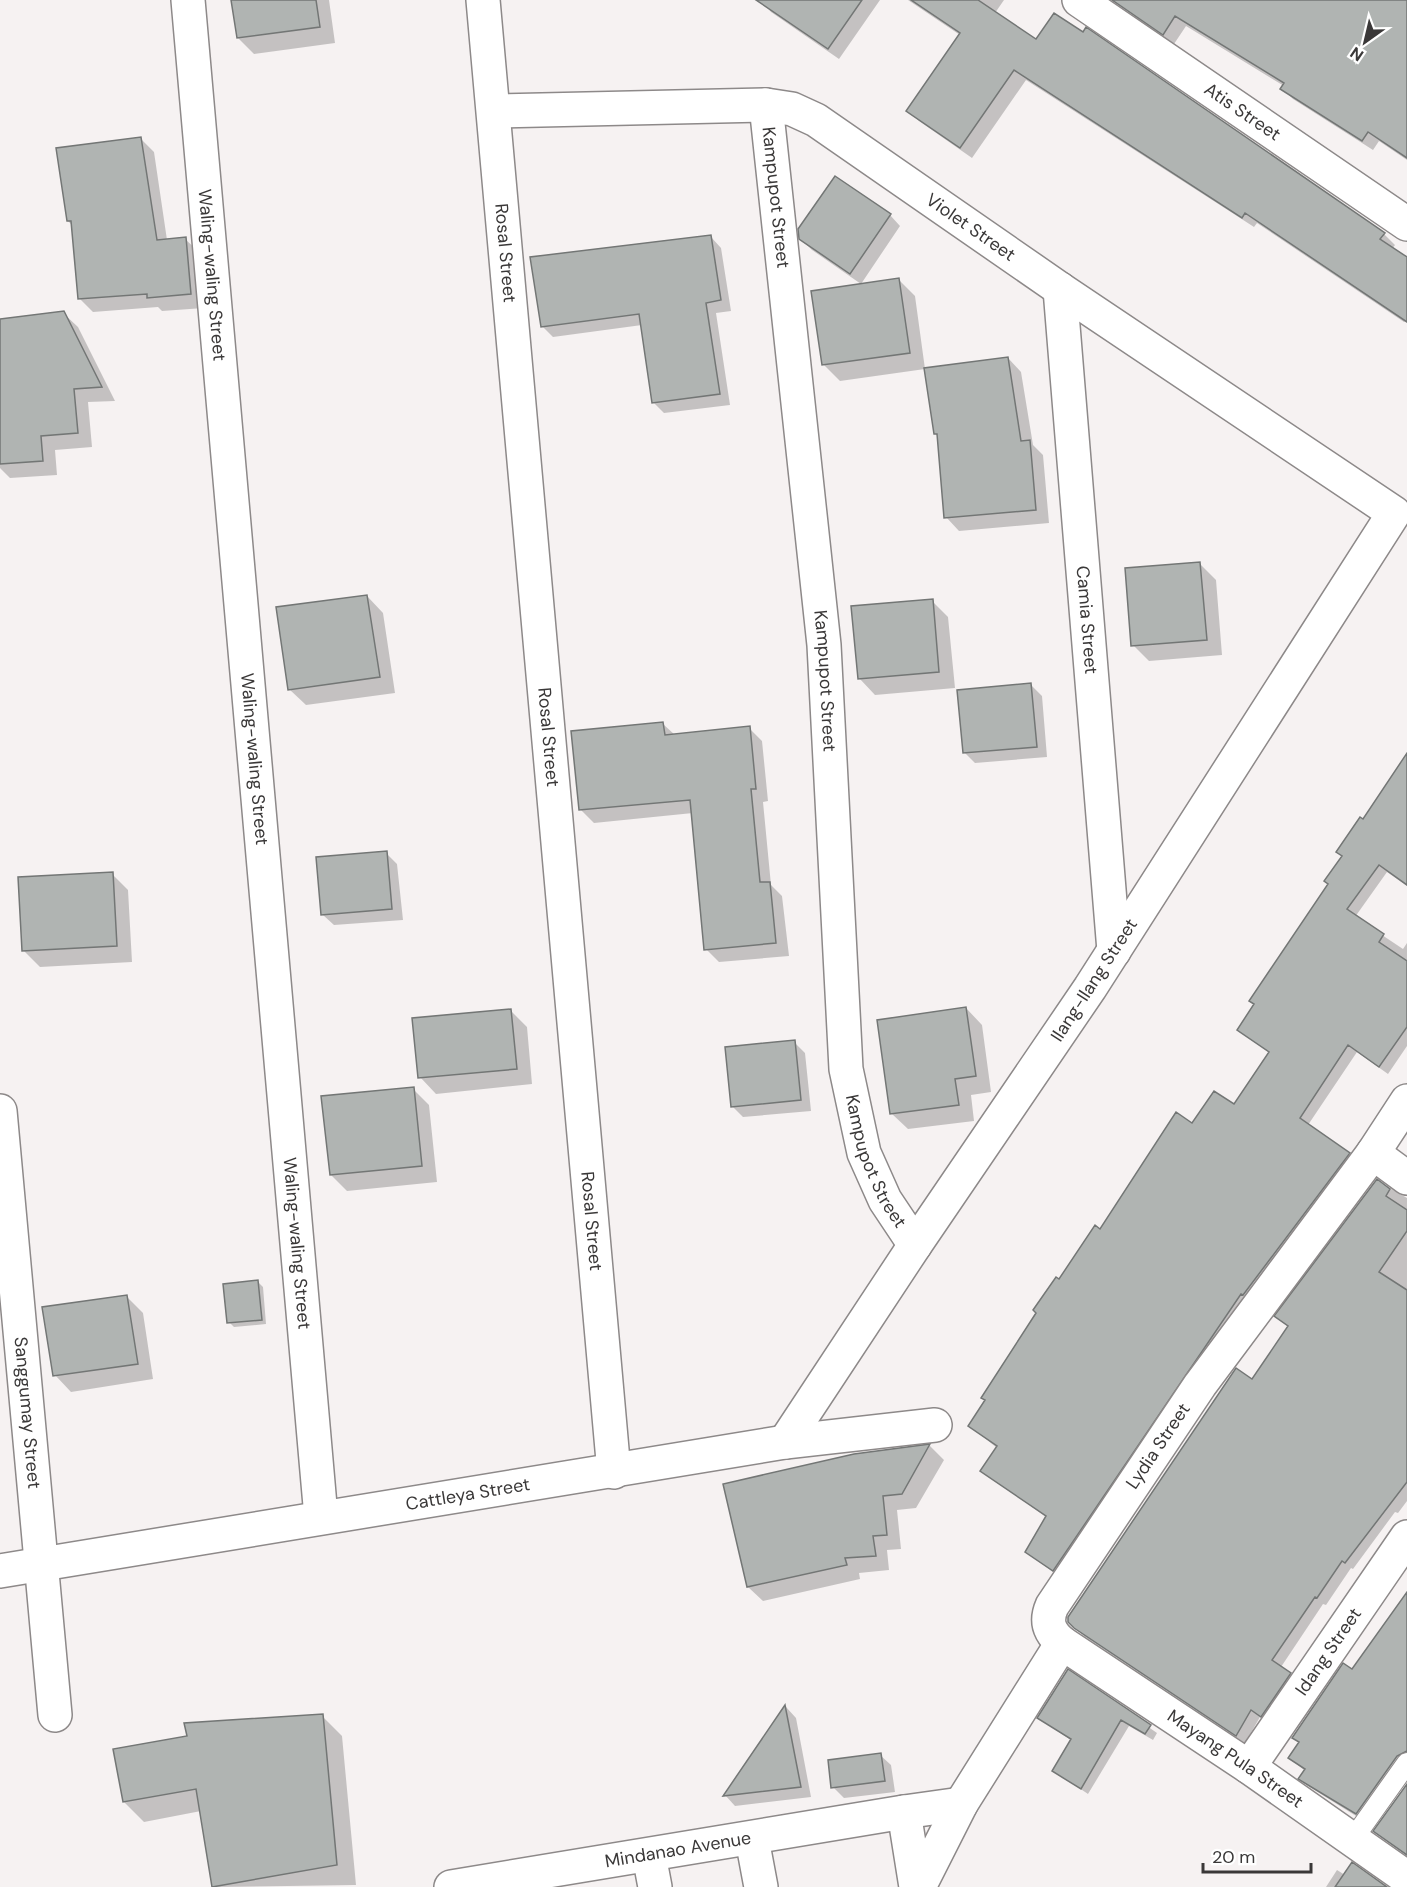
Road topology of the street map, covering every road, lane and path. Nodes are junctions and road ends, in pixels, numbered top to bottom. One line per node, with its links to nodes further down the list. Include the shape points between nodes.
1 (188, 0): 18 (street, Waling-waling Street)
2 (483, 0): 5 (street, Rosal Street)
3 (1079, 0): 6 (street, Atis Street)
4 (766, 105): 5 (street, Violet Street); 7 (street, Violet Street, via 792,108 816,120); 14 (street, Kampupot Street, via 824,645 846,1069 864,1153 885,1200)
5 (495, 111): 17 (street, Rosal Street)
6 (1407, 224)
7 (1059, 289): 8 (street, Violet Street); 9 (street, Camia Street)
8 (1401, 511): 9 (street, Ilang-Ilang Street)
9 (1114, 951): 14 (street, Ilang-Ilang Street)
10 (1407, 1101): 12 (street, Lydia Street)
11 (0, 1111): 20 (street, Sanggumay Street)
12 (1373, 1153): 13 (street); 22 (street, Lydia Street, via 1200,1385 1052,1606 1047,1617 1051,1633)
13 (1407, 1178)
14 (915, 1245): 16 (street, Ilang-Ilang Street)
15 (935, 1425): 16 (street, Cattleya Street)
16 (785, 1443): 17 (street, Cattleya Street)
17 (614, 1472): 18 (street, Cattleya Street)
18 (321, 1517): 20 (street, Cattleya Street)
19 (1407, 1537): 25 (street, Idang Street)
20 (41, 1564): 21 (street, Cattleya Street); 23 (street, Sanggumay Street)
21 (0, 1571)
22 (1062, 1643): 25 (street, Mayang Pula Street); 26 (street)
23 (55, 1714)
24 (1407, 1762): 29 (lane)
25 (1249, 1767): 29 (street, Mayang Pula Street)
26 (961, 1804): 27 (street); 35 (street)
27 (904, 1812): 28 (street, Mindanao Avenue); 35 (street)
28 (752, 1839): 30 (street, Mindanao Avenue); 34 (street)
29 (1353, 1839): 31 (street, Mayang Pula Street)
30 (649, 1855): 32 (street, Mindanao Avenue); 33 (street)
31 (1407, 1878)
32 (451, 1887)
33 (655, 1887)
34 (761, 1887)
35 (918, 1887)

